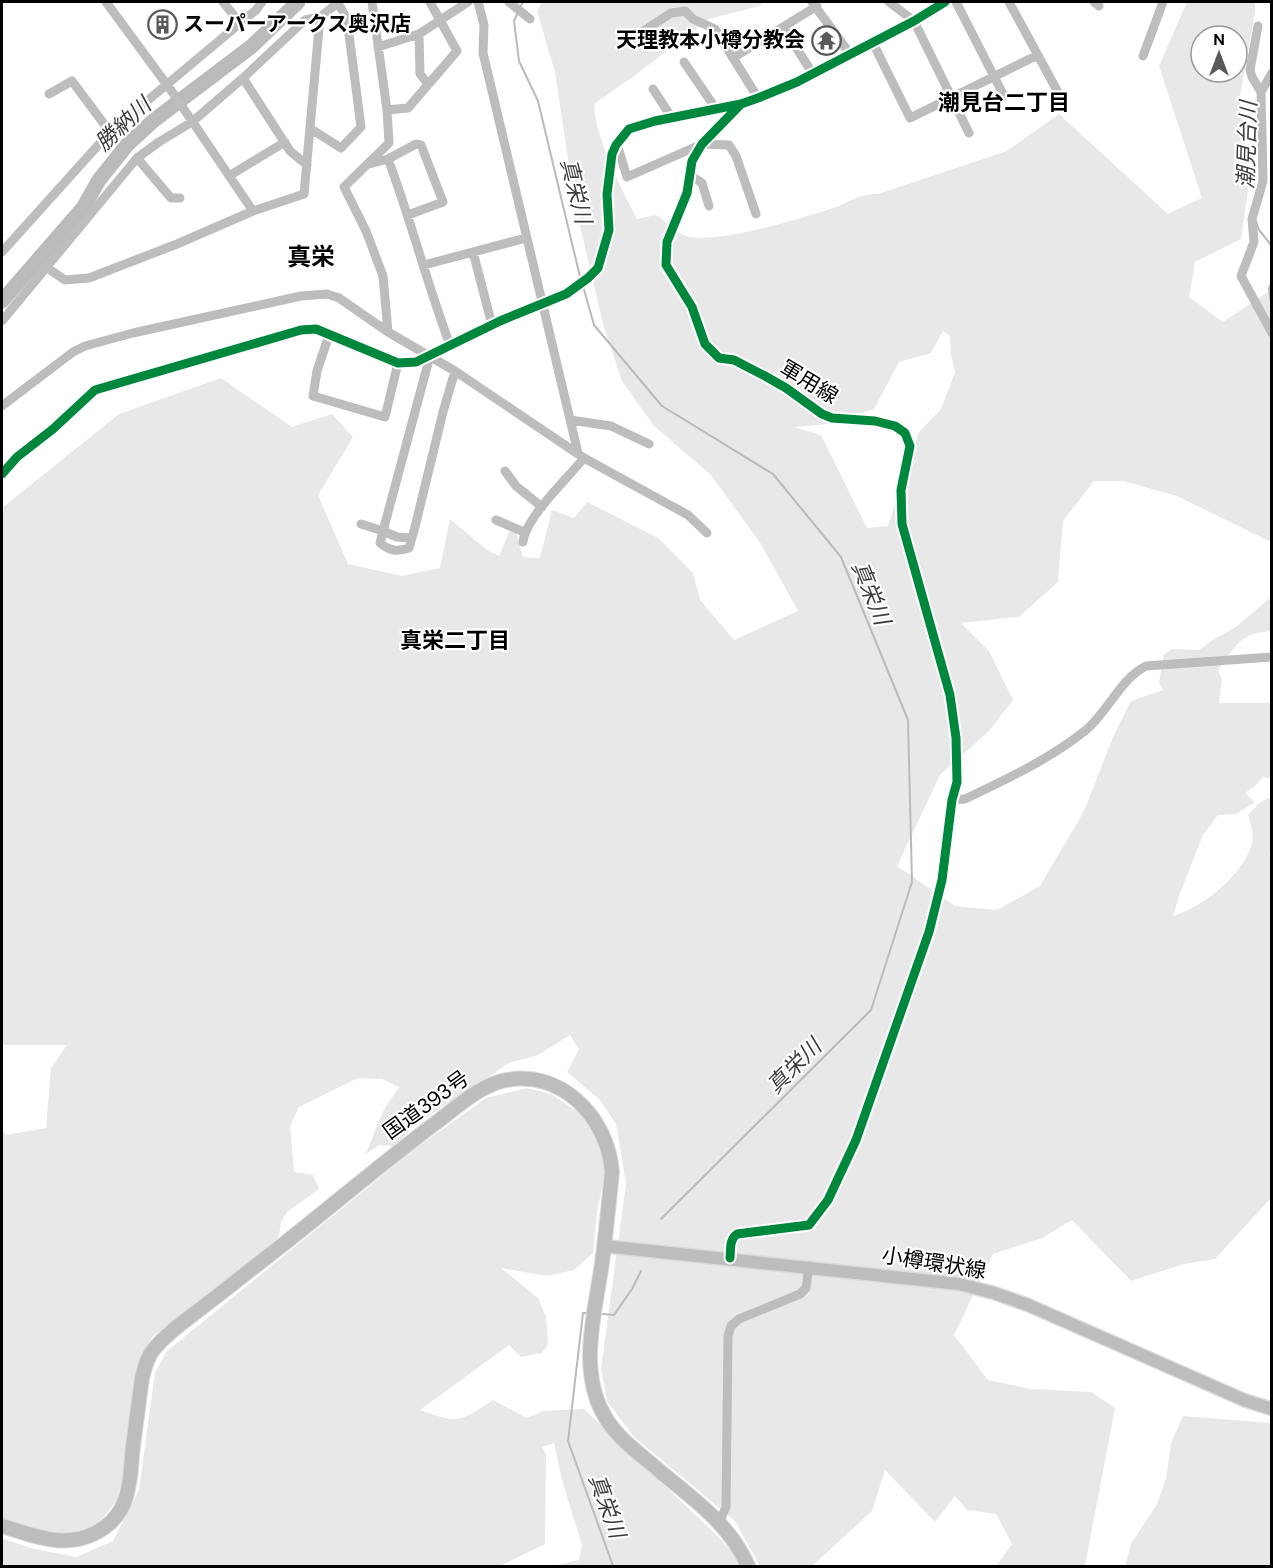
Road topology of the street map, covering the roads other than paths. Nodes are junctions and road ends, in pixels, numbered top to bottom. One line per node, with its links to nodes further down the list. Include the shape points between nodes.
1 (106, 2): 36 (street)
2 (223, 2): 20 (street)
3 (262, 2): 20 (street)
4 (339, 2): 16 (street); 50 (street, via 347,19 361,127 340,148)
5 (372, 2): 26 (street)
6 (430, 2): 17 (street)
7 (468, 2): 17 (street)
8 (478, 2): 68 (street, via 484,25 483,53)
9 (509, 2): 18 (street)
10 (889, 2): 19 (street)
11 (945, 2): 19 (street)
12 (956, 2): 34 (street)
13 (1009, 2): 28 (street)
14 (1163, 2): 29 (street)
15 (815, 4): 22 (street); 27 (street)
16 (320, 17): 35 (street, via 305,20); 50 (street)
17 (441, 19): 24 (street); 37 (street, via 457,51)
18 (530, 19)
19 (914, 21): 25 (street); 44 (street)
20 (240, 23): 36 (street)
21 (1258, 26): 39 (street, via 1250,70)
22 (783, 27): 30 (street); 33 (street)
23 (645, 30): 30 (street, via 671,13 685,11 693,20 715,29)
24 (419, 34): 26 (street); 37 (street, via 420,74)
25 (873, 43): 27 (street); 44 (street, via 910,118)
26 (378, 47): 47 (street)
27 (850, 54): 33 (street)
28 (1038, 55): 34 (street); 42 (street)
29 (1143, 56)
30 (733, 58): 43 (street)
31 (684, 62): 46 (street)
32 (1272, 73): 39 (street)
33 (813, 74): 43 (street)
34 (994, 76): 41 (street); 44 (street)
35 (243, 78): 49 (street); 53 (street)
36 (166, 84): 49 (street); 51 (street)
37 (428, 84): 47 (street, via 408,108)
38 (653, 89): 48 (street)
39 (1264, 91): 62 (street)
40 (49, 94): 51 (street, via 72,81)
41 (1004, 96)
42 (1060, 96)
43 (758, 98): 45 (street)
44 (952, 98): 52 (street)
45 (741, 104): 46 (street); 55 (street, 軍用線)
46 (716, 109): 48 (street)
47 (387, 110): 58 (street, via 389,142)
48 (672, 118): 54 (street, via 629,129)
49 (191, 120): 56 (street); 61 (street)
50 (311, 129): 59 (street)
51 (110, 132): 69 (street)
52 (969, 133)
53 (285, 142): 59 (street); 61 (street)
54 (617, 144): 55 (street, via 627,177); 73 (street, via 607,194 609,230 598,267 566,294)
55 (702, 144): 60 (street, 軍用線, via 692,161); 66 (street, via 729,145)
56 (137, 158): 63 (street, via 171,198); 72 (street)
57 (388, 159): 58 (street); 67 (street); 67 (street, via 421,145 443,202)
58 (369, 164): 78 (street, via 345,187 383,276)
59 (307, 165): 65 (street, via 304,194)
60 (690, 175): 64 (street, via 702,183); 98 (street, 軍用線, via 687,193 667,242 666,265 692,307 705,344 718,358 734,360 765,376 822,414 896,426 909,439 901,490 902,524 950,695 957,782)
61 (229, 176): 65 (street)
62 (1264, 187): 79 (street, via 1254,242 1241,276)
63 (180, 198)
64 (709, 206)
65 (253, 211): 72 (street, via 89,278 66,280)
66 (756, 214)
67 (408, 215): 71 (street)
68 (526, 238): 70 (street); 73 (street)
69 (2, 252)
70 (473, 252): 71 (street); 77 (street)
71 (424, 265): 81 (street)
72 (46, 267): 76 (street)
73 (541, 303): 77 (street); 86 (street)
74 (224, 306): 75 (street)
75 (216, 314): 78 (street, via 327,294); 85 (street, via 85,346)
76 (2, 321)
77 (492, 325): 81 (street)
78 (388, 332): 82 (street)
79 (1272, 333)
80 (329, 335): 83 (street); 83 (street, via 313,396 385,417); 90 (street, via 316,329 301,330 95,390)
81 (450, 345): 82 (street)
82 (430, 356): 83 (street); 84 (street); 94 (street)
83 (398, 363)
84 (455, 371): 88 (street); 96 (street)
85 (2, 406)
86 (570, 420): 87 (street, via 611,426); 88 (street)
87 (649, 444)
88 (581, 456): 91 (street); 95 (street, via 688,515)
89 (505, 471): 91 (street, via 516,486)
90 (2, 474)
91 (542, 507): 92 (street, via 524,537)
92 (496, 520)
93 (361, 524): 94 (street)
94 (383, 531): 96 (street); 96 (street, via 380,543 387,549 409,548)
95 (707, 533)
96 (412, 538)
97 (1272, 657): 98 (street, via 1146,666 1130,677 1086,730 1013,776 965,800)
98 (952, 800): 100 (street, 軍用線, via 942,880 929,932 856,1140 828,1200 809,1225 737,1233 731,1243)
99 (604, 1246): 100 (main road, 小樽環状線); 103 (highway, 国道393号, via 590,1349 591,1384 596,1401 616,1433); 104 (highway, 国道393号, via 611,1159 594,1117 573,1096 548,1083 518,1079 488,1086 397,1151 153,1349 142,1378 124,1503 104,1529 71,1540 56,1540)
100 (730, 1258): 101 (main road, 小樽環状線)
101 (809, 1266): 102 (main road, 小樽環状線, via 948,1282 994,1293); 103 (street, via 806,1288 800,1294 731,1326 726,1507)
102 (1272, 1409)
103 (719, 1522): 105 (highway, 国道393号)
104 (2, 1526)
105 (748, 1566)

